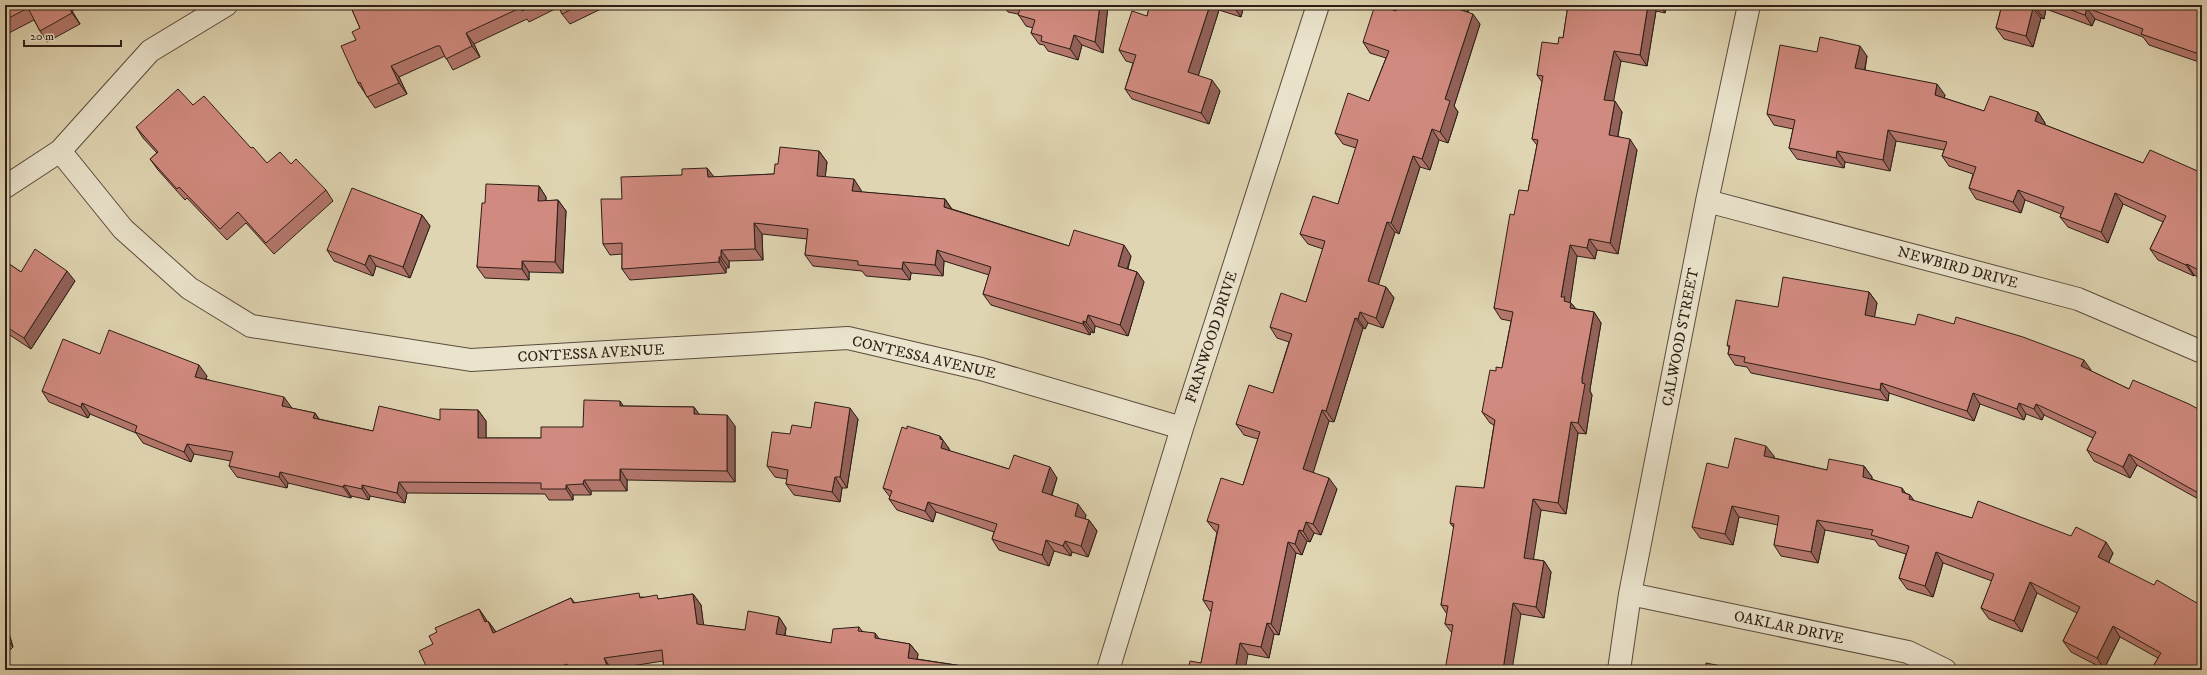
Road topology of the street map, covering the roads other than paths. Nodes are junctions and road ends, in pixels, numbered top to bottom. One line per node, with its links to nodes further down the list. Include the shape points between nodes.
1 (226, 5): 4 (street, via 150,51)
2 (1318, 5): 8 (street, FRANWOOD DRIVE)
3 (1749, 5): 6 (street, CALWOOD STREET)
4 (60, 151): 5 (street); 8 (street, CONTESSA AVENUE, via 123,229 189,288 251,326 471,360 848,338 981,369)
5 (5, 187)
6 (1707, 201): 7 (street, NEWBIRD DRIVE, via 2078,299); 9 (street, CALWOOD STREET)
7 (2202, 352)
8 (1182, 428): 10 (street, FRANWOOD DRIVE)
9 (1630, 594): 11 (street, CALWOOD STREET); 12 (street, OAKLAR DRIVE, via 1908,652)
10 (1108, 670)
11 (1619, 670)
12 (1945, 670)

